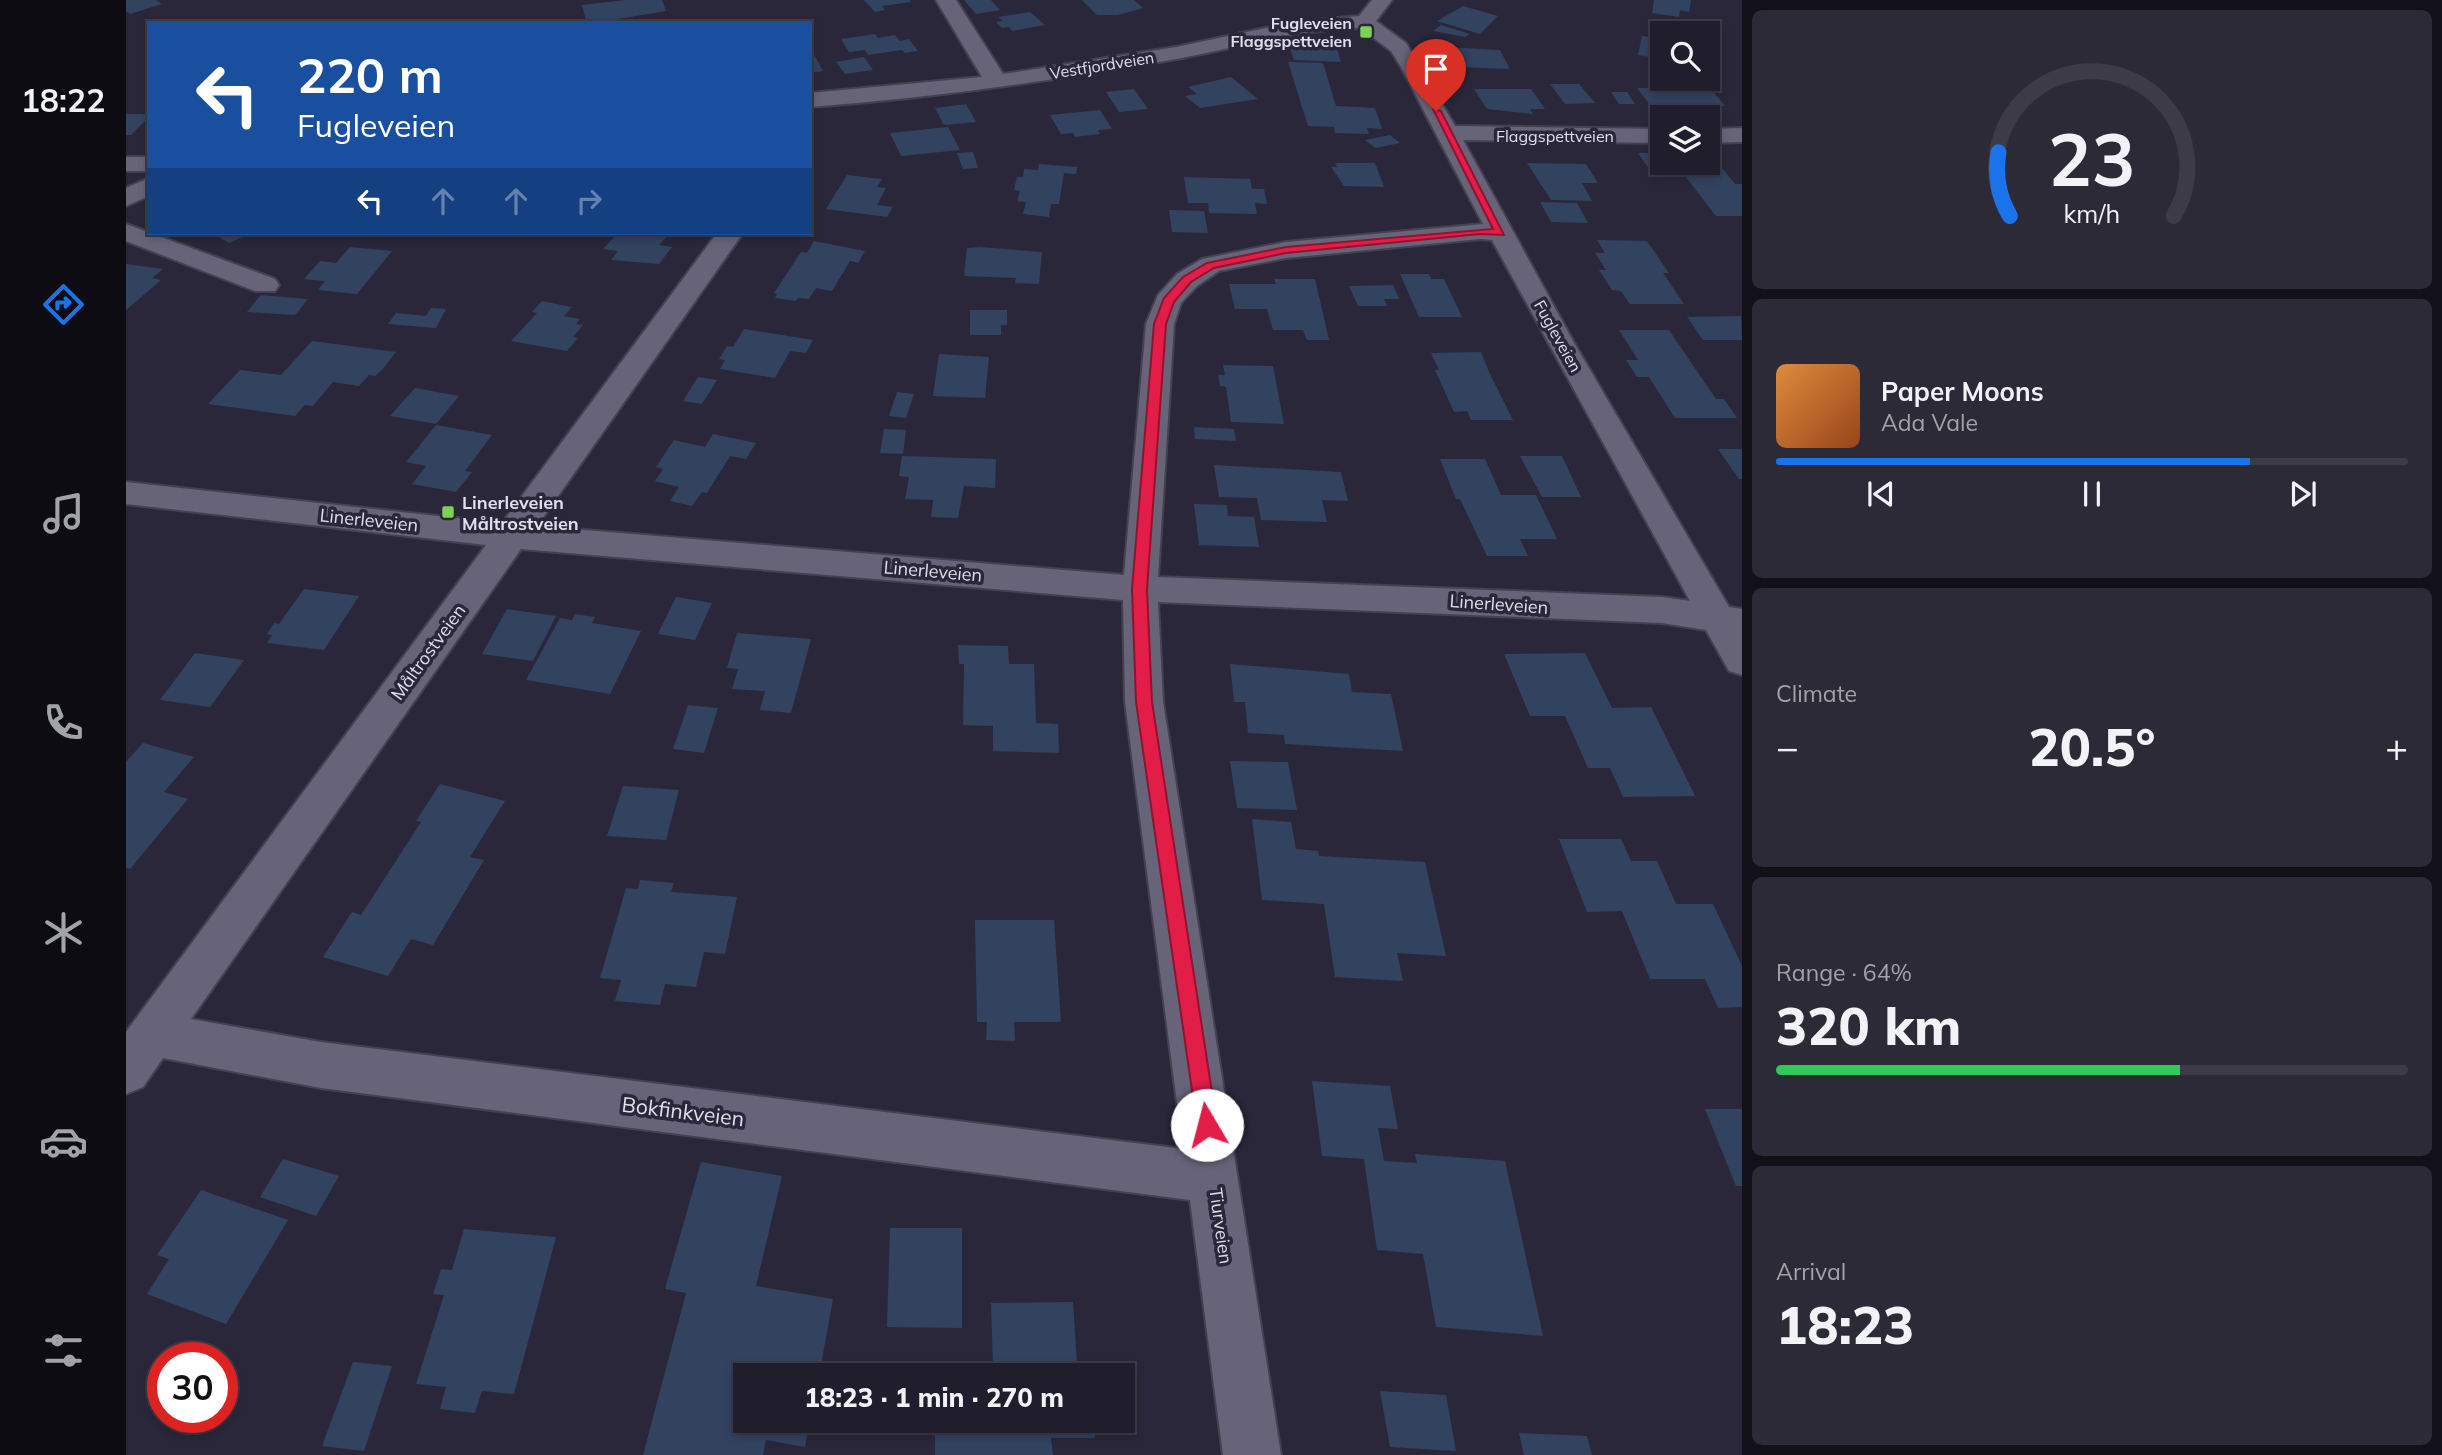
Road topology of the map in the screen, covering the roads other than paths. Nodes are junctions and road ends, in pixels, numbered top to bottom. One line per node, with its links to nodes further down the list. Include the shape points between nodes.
1 (946, 0): 3 (street)
2 (1373, 11): 3 (street, Vestfjordveien, via 1216,46); 6 (street, Fugleveien)
3 (996, 81): 4 (street, Vestfjordveien)
4 (818, 99): 5 (street)
5 (812, 116)
6 (1448, 133): 8 (street, Flaggspettveien); 15 (street, Fugleveien)
7 (1742, 135): 9 (street)
8 (1650, 136)
9 (1720, 136)
10 (126, 164): 11 (street)
11 (147, 164)
12 (147, 186): 13 (street)
13 (126, 199)
14 (126, 232): 17 (street)
15 (1500, 233): 20 (street, Tiurveien, via 1480,231 1249,255 1211,265 1187,279 1168,301 1160,324); 21 (street, Fugleveien)
16 (729, 235): 19 (street, Måltrostveien)
17 (265, 285)
18 (126, 493): 19 (street, Linerleveien)
19 (512, 536): 20 (street, Linerleveien); 23 (street, Måltrostveien)
20 (1140, 589): 21 (street, Linerleveien, via 1662,610); 24 (street, Tiurveien, via 1144,702)
21 (1730, 620): 22 (street, Fugleveien)
22 (1742, 661)
23 (139, 1053): 24 (street, Bokfinkveien, via 321,1065)
24 (1214, 1178): 25 (street, Tiurveien)
25 (1252, 1455)

